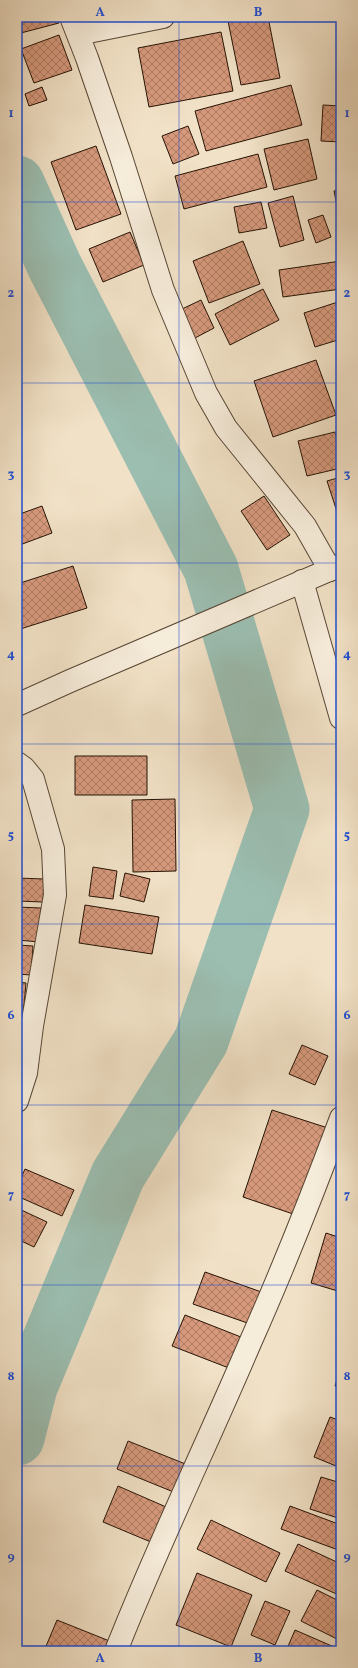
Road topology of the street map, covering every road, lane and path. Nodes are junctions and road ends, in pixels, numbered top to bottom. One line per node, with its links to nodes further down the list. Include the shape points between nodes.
1 (163, 17): 2 (street)
2 (74, 25): 3 (street, via 121,157 163,290 206,393 226,428)
3 (336, 568): 4 (street)
4 (295, 584): 5 (street); 6 (street)
5 (17, 705)
6 (341, 718)
7 (17, 763): 8 (street, via 33,779 53,849 55,895 26,1073)
8 (17, 1101)
9 (341, 1118): 10 (street, via 251,1341)
10 (116, 1651)

